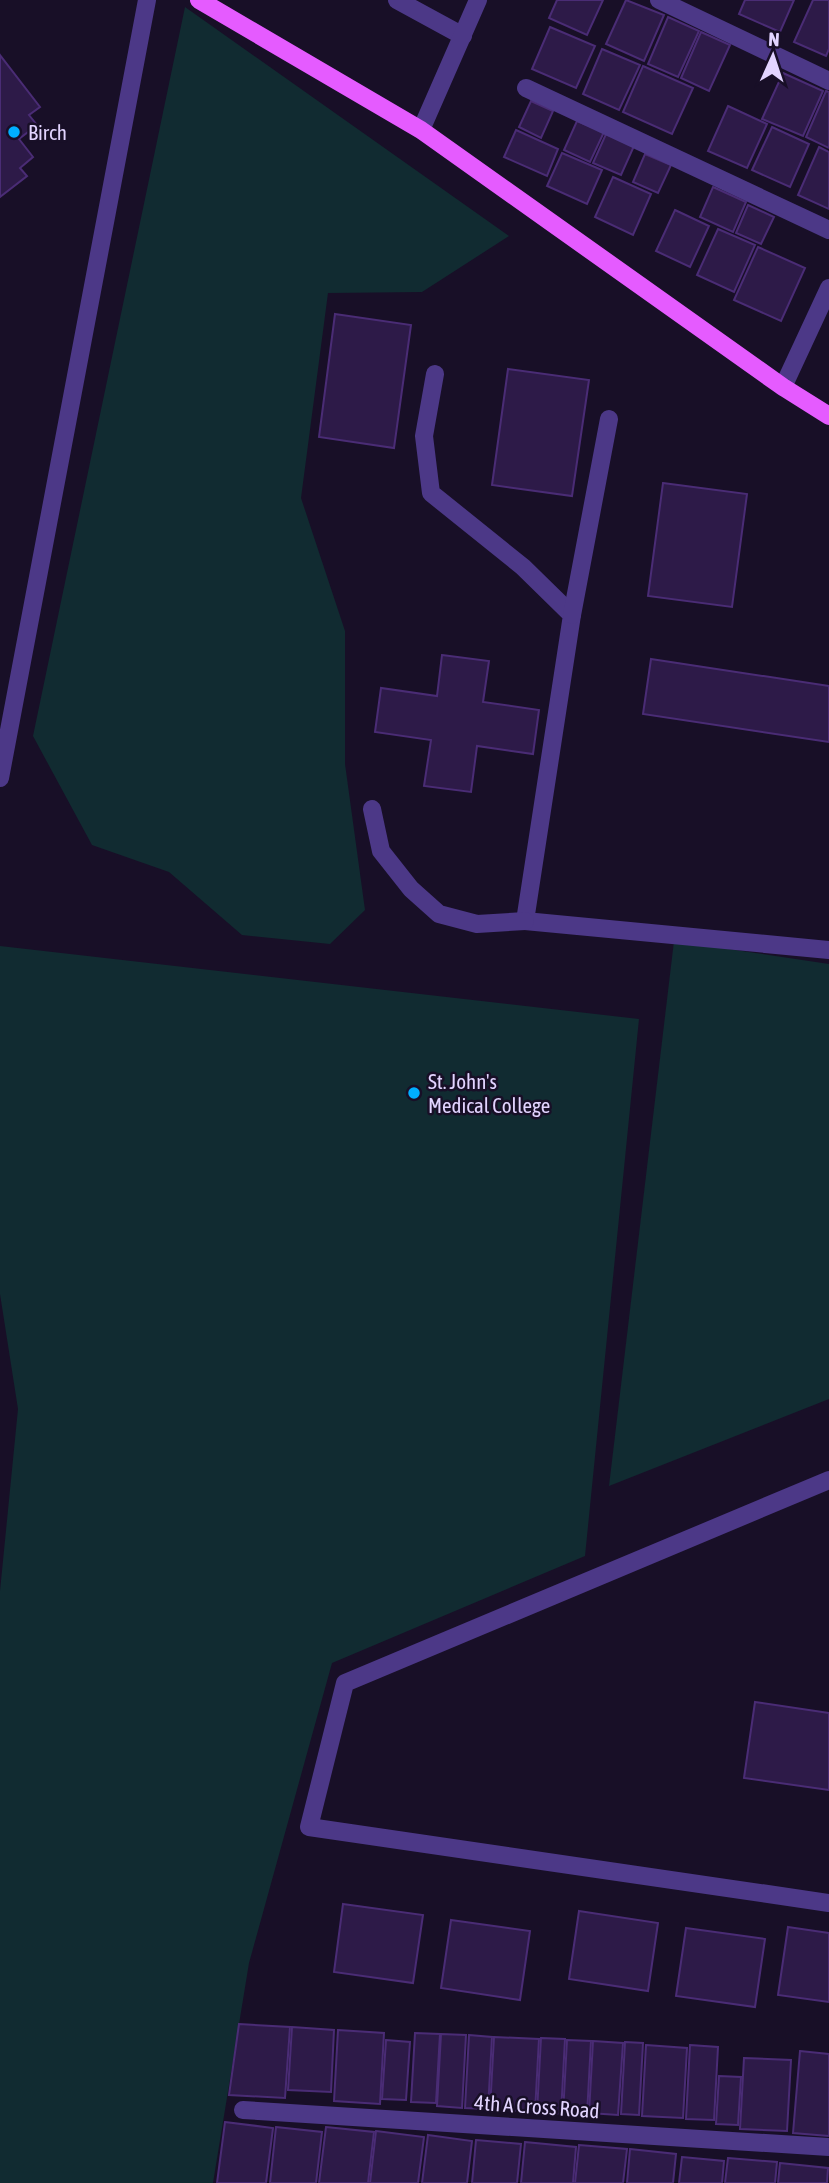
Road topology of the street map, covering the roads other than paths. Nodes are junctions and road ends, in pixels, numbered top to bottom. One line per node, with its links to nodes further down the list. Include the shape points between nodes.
1 (147, 0): 17 (street)
2 (199, 0): 9 (main road)
3 (397, 0): 6 (street)
4 (478, 0): 6 (street)
5 (659, 0): 7 (street)
6 (463, 36): 9 (street)
7 (829, 81)
8 (526, 88): 10 (street)
9 (421, 130): 13 (main road)
10 (829, 230)
11 (829, 288): 13 (street)
12 (435, 374): 16 (street, via 424,436 431,493 523,567)
13 (783, 387): 14 (main road)
14 (829, 416)
15 (609, 419): 16 (street)
16 (572, 615): 19 (street)
17 (0, 778)
18 (372, 809): 19 (street, via 381,851 411,889 439,914 477,924)
19 (525, 921): 20 (street)
20 (829, 950)
21 (829, 1480): 22 (street, via 345,1683 309,1827)
22 (829, 1903)
23 (243, 2110): 24 (street, 4th A Cross Road)
24 (829, 2147)

